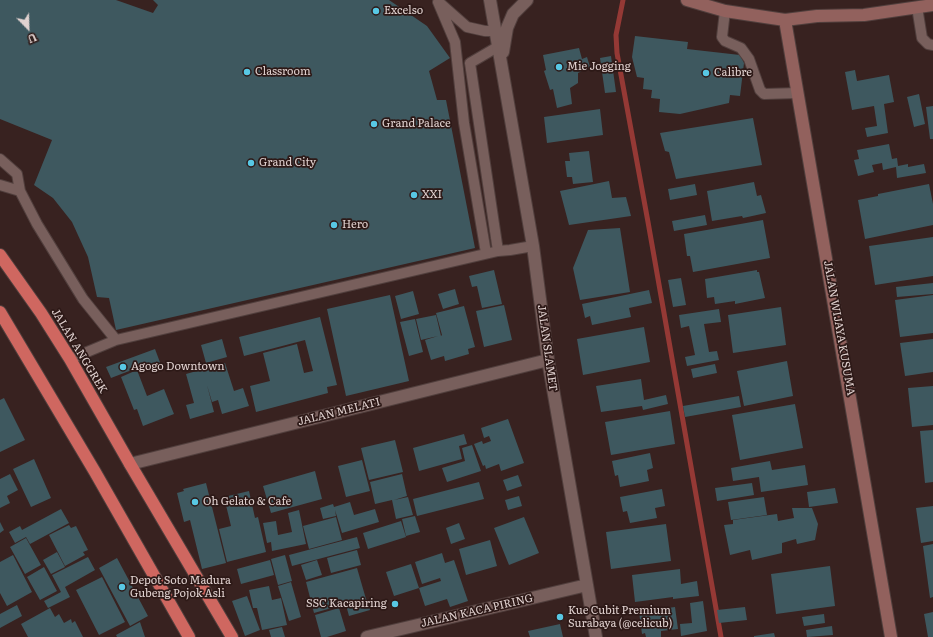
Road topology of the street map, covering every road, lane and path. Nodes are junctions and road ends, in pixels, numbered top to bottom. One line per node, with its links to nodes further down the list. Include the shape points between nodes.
1 (490, 0): 9 (street, JALAN SLAMET)
2 (526, 0): 12 (street, JALAN SLAMET, via 513,14 507,28)
3 (686, 0): 7 (street)
4 (438, 1): 9 (lane, via 467,27); 19 (lane, via 455,42 464,123)
5 (933, 5): 6 (street)
6 (917, 7): 8 (street, via 864,15); 10 (lane, via 922,38)
7 (725, 10): 8 (street); 13 (lane, via 722,37 741,48 749,59 760,90 764,94)
8 (785, 20): 13 (street, JALAN WIJAYA KUSUMA)
9 (496, 31): 11 (street, JALAN SLAMET)
10 (933, 45)
11 (499, 46): 12 (street, JALAN SLAMET); 18 (lane, via 470,63)
12 (501, 59): 17 (street, JALAN SLAMET)
13 (798, 93): 31 (street, JALAN WIJAYA KUSUMA)
14 (0, 159): 16 (lane, via 17,174)
15 (0, 185): 16 (lane)
16 (20, 191): 22 (lane, via 83,299)
17 (533, 246): 18 (lane); 24 (street, JALAN SLAMET)
18 (498, 251): 19 (lane)
19 (486, 253): 22 (lane)
20 (0, 255): 23 (highway, JALAN ANGGREK)
21 (0, 312): 27 (highway)
22 (116, 340): 23 (lane)
23 (70, 359): 25 (highway, JALAN ANGGREK)
24 (548, 360): 25 (street, JALAN MELATI); 26 (street, JALAN SLAMET)
25 (130, 464): 28 (highway, JALAN ANGGREK)
26 (587, 585): 29 (street, JALAN KACA PIRING); 30 (street, JALAN SLAMET)
27 (189, 637)
28 (232, 637)
29 (367, 637)
30 (596, 637)
31 (891, 637)

